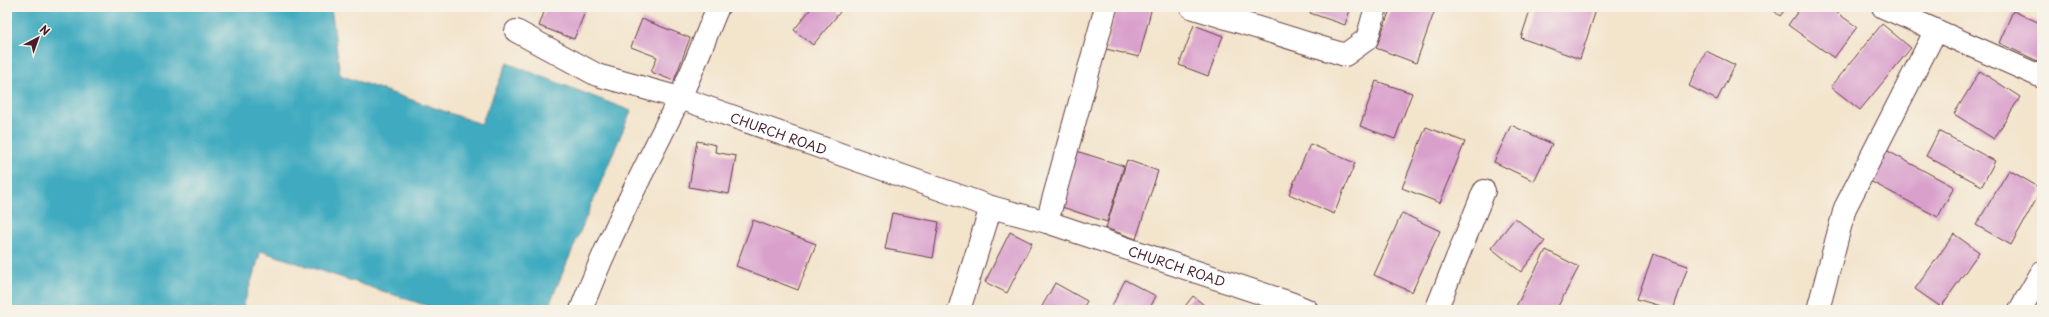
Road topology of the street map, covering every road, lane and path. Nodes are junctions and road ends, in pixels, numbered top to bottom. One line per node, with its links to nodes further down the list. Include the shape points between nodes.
1 (718, 7): 9 (street)
2 (1106, 7): 12 (street)
3 (1191, 7): 4 (street, via 1345,55 1367,39)
4 (1376, 7)
5 (1883, 7): 6 (street)
6 (1936, 30): 8 (street); 18 (street, via 1845,208)
7 (516, 31): 9 (street, CHURCH ROAD, via 596,75)
8 (2042, 77)
9 (680, 98): 11 (street, CHURCH ROAD); 14 (street, via 636,185)
10 (1484, 191): 17 (street)
11 (991, 207): 12 (street, CHURCH ROAD); 15 (street)
12 (1047, 222): 16 (street, CHURCH ROAD)
13 (2041, 278): 19 (street)
14 (581, 310)
15 (959, 310)
16 (1307, 310)
17 (1436, 310)
18 (1818, 310)
19 (2020, 310)

